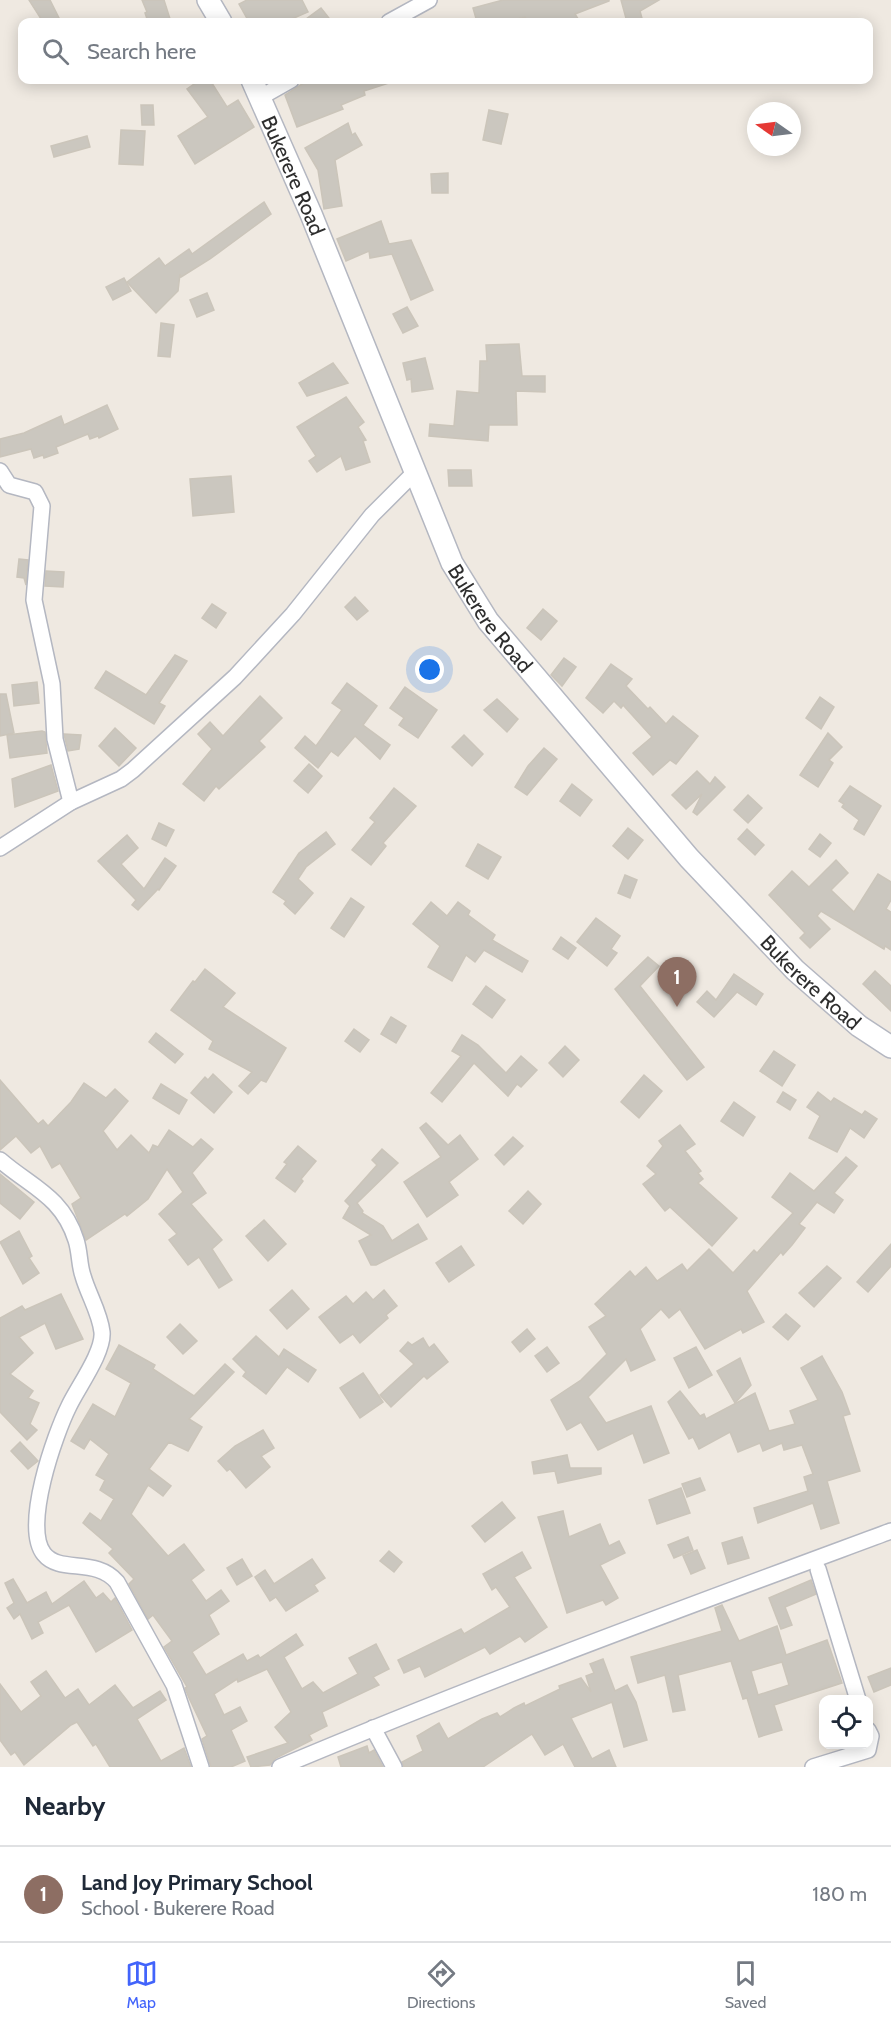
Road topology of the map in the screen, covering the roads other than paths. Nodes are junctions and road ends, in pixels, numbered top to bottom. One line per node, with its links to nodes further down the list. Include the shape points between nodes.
1 (208, 0): 3 (street)
2 (429, 0): 4 (street)
3 (219, 18)
4 (396, 18)
5 (274, 84): 6 (street)
6 (256, 88): 8 (street, Bukerere Road)
7 (0, 471): 9 (street, via 9,485 35,492 42,506 34,600 52,684 55,739)
8 (415, 472): 9 (street, via 372,515 235,677 134,771); 11 (street, Bukerere Road, via 452,563 488,621 536,680 689,858 795,970 859,1026)
9 (71, 802): 10 (street)
10 (0, 849)
11 (891, 1047)
12 (0, 1160): 18 (street, via 48,1194 64,1216 76,1240 82,1275 102,1332 100,1347 53,1444 38,1514 37,1538 52,1562 104,1569 117,1582 174,1685)
13 (891, 1531): 16 (street)
14 (818, 1569): 15 (street)
15 (856, 1695)
16 (373, 1728): 19 (street); 20 (street)
17 (868, 1749): 21 (street)
18 (201, 1767)
19 (280, 1767)
20 (394, 1767)
21 (813, 1767)

